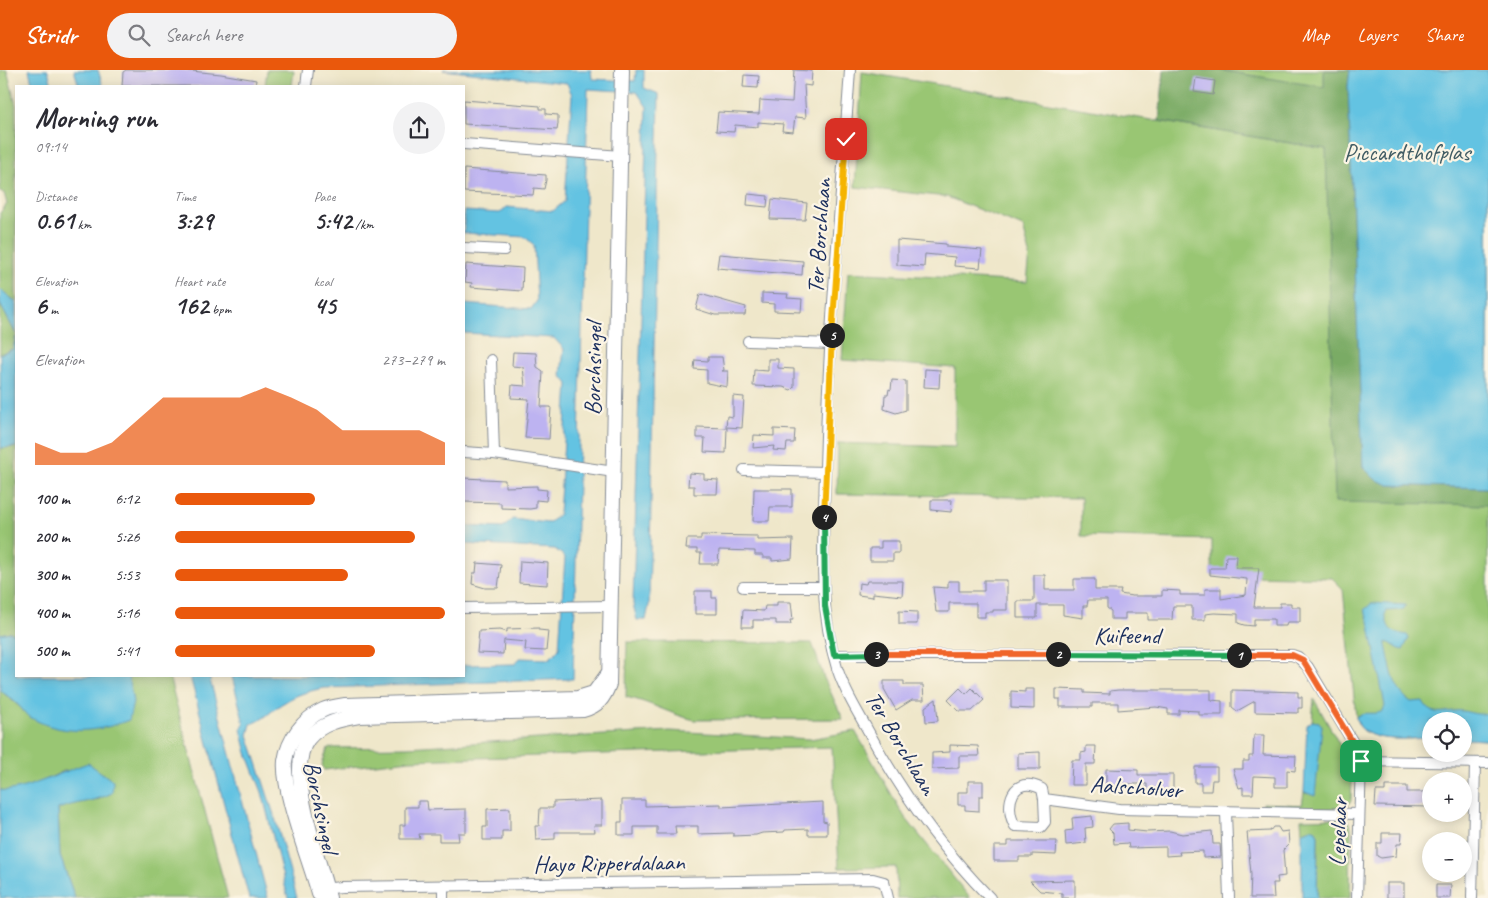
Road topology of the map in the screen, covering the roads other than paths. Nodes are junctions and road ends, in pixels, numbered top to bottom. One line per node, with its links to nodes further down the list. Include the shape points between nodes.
1 (308, 70): 4 (street)
2 (622, 70): 6 (main road, Borchsingel)
3 (850, 70): 10 (street, Ter Borchlaan)
4 (306, 85)
5 (465, 144): 6 (street)
6 (621, 156): 15 (main road, Borchsingel)
7 (465, 248): 8 (street)
8 (504, 250)
9 (748, 341): 10 (street)
10 (832, 344): 16 (street, Ter Borchlaan)
11 (491, 360): 13 (street)
12 (465, 452): 13 (street)
13 (494, 454): 15 (street)
14 (744, 470): 16 (street)
15 (614, 472): 19 (main road, Borchsingel)
16 (825, 472): 18 (street, Ter Borchlaan)
17 (743, 587): 18 (street)
18 (824, 587): 21 (street, Ter Borchlaan)
19 (611, 606): 20 (street); 29 (main road, Borchsingel, via 609,684 600,702 583,710 360,716 336,720 308,739 300,754 299,775)
20 (465, 608)
21 (834, 655): 22 (street, Kuifeend, via 1298,656 1308,666); 32 (street, Ter Borchlaan, via 851,701 882,756 933,832)
22 (1361, 761): 23 (street); 27 (street, Lepelaar)
23 (1475, 763): 24 (street); 35 (street)
24 (1488, 763)
25 (1044, 799): 25 (street, via 1042,789 1034,785 1014,790 1010,810 1015,826 1041,827 1045,822); 26 (street, Aalscholver, via 1119,809)
26 (1226, 812): 27 (street, Aalscholver); 33 (street)
27 (1358, 814): 34 (street, Lepelaar)
28 (443, 886): 29 (street, Hayo Ripperdalaan); 30 (street); 31 (street, Hayo Ripperdalaan, via 873,879 884,882)
29 (323, 893)
30 (443, 898)
31 (888, 898)
32 (990, 898)
33 (1229, 898)
34 (1357, 898)
35 (1472, 898)

